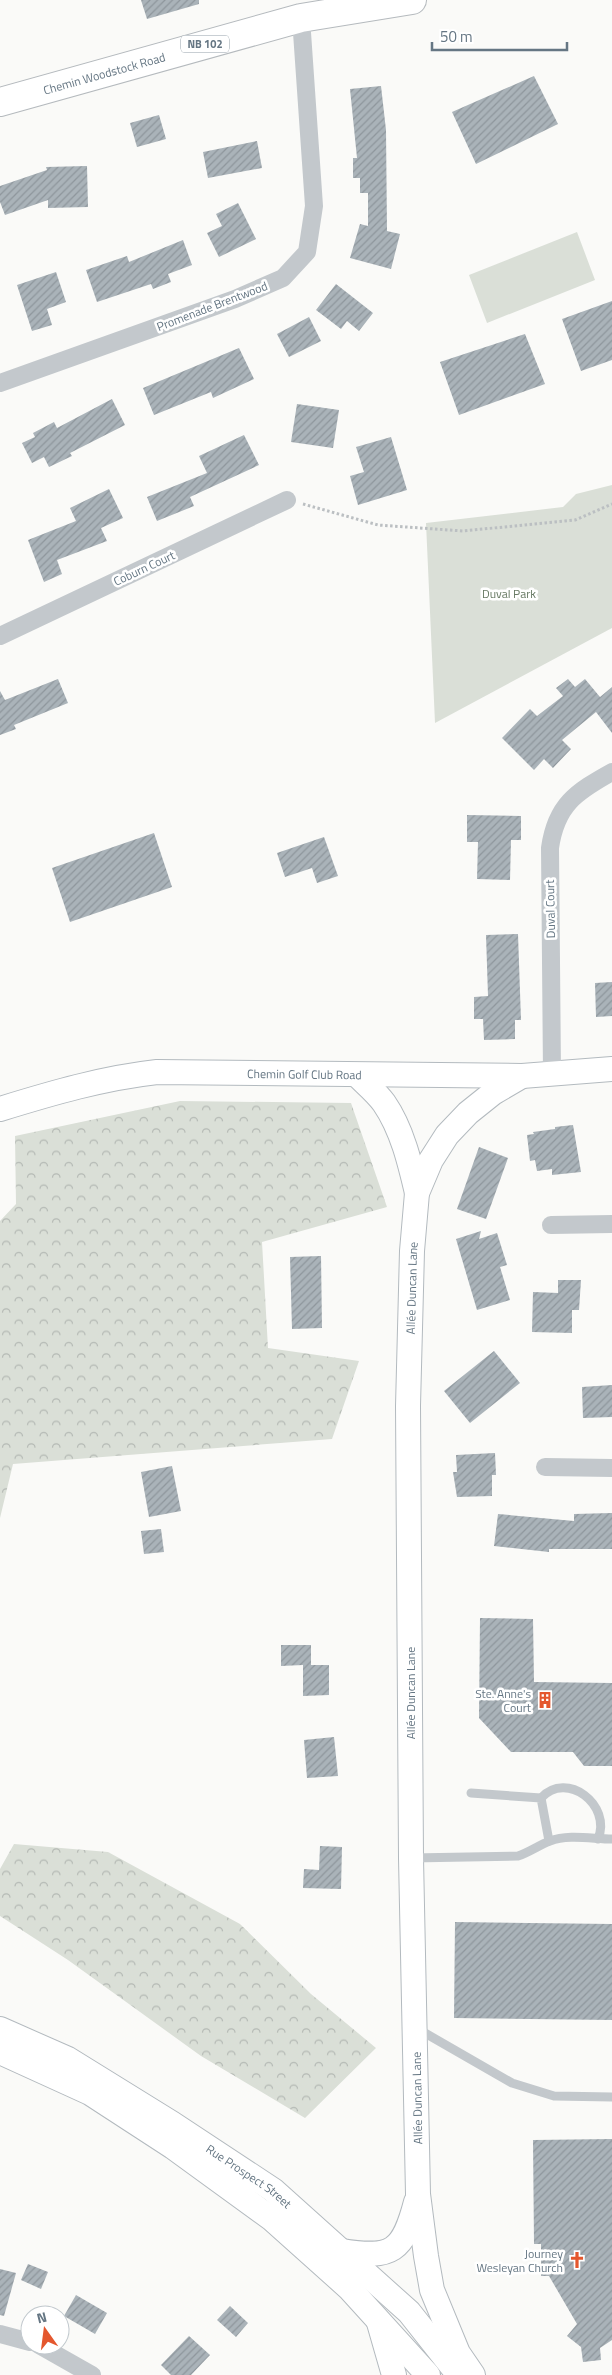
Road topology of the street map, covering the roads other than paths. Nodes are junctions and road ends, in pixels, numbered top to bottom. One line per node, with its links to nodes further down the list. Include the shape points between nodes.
1 (412, 0): 2 (main road, Chemin Woodstock Road / NB 102)
2 (301, 18): 3 (main road, Chemin Woodstock Road / NB 102); 4 (street, Promenade Brentwood, via 314,206 307,252 283,278 235,299)
3 (0, 102)
4 (0, 383)
5 (288, 500): 6 (street, Coburn Court)
6 (0, 636)
7 (612, 772): 9 (street, Duval Court, via 570,799 552,831)
8 (612, 1069): 9 (street, Chemin Golf Club Road)
9 (552, 1074): 11 (street, Chemin Golf Club Road)
10 (357, 1075): 11 (street, Chemin Golf Club Road); 12 (street, Chemin Golf Club Road, via 157,1072 80,1084); 13 (street, via 384,1103 399,1131)
11 (522, 1076): 13 (street, via 493,1093 447,1135 431,1160)
12 (0, 1109)
13 (417, 1193): 23 (street, Allée Duncan Lane, via 409,1328)
14 (612, 1224): 15 (street)
15 (551, 1225)
16 (545, 1467): 17 (street)
17 (612, 1468)
18 (471, 1793): 19 (lane)
19 (541, 1798): 20 (lane, via 549,1790 562,1787 576,1790 589,1798 603,1819); 22 (lane)
20 (598, 1839): 21 (lane); 22 (lane, via 561,1838)
21 (612, 1839)
22 (549, 1841): 23 (lane, via 518,1856)
23 (411, 1858): 24 (street, Allée Duncan Lane)
24 (416, 2027): 27 (lane, via 512,2083 554,2096); 28 (street, Allée Duncan Lane)
25 (0, 2029): 29 (street, Rue Prospect Street, via 68,2059 173,2124 273,2190)
26 (0, 2052): 30 (street, Rue Prospect Street, via 90,2094 173,2147 272,2219 349,2288)
27 (612, 2096)
28 (418, 2194): 29 (street, via 409,2229 399,2244 385,2252 368,2255); 38 (street, via 432,2290 458,2353)
29 (342, 2251): 37 (street, Rue Prospect Street, via 409,2312)
30 (378, 2319): 35 (street); 36 (street, Rue Prospect Street)
31 (0, 2334): 32 (street)
32 (20, 2339)
33 (57, 2355): 34 (street)
34 (92, 2375)
35 (394, 2375)
36 (428, 2375)
37 (459, 2375)
38 (473, 2375)

